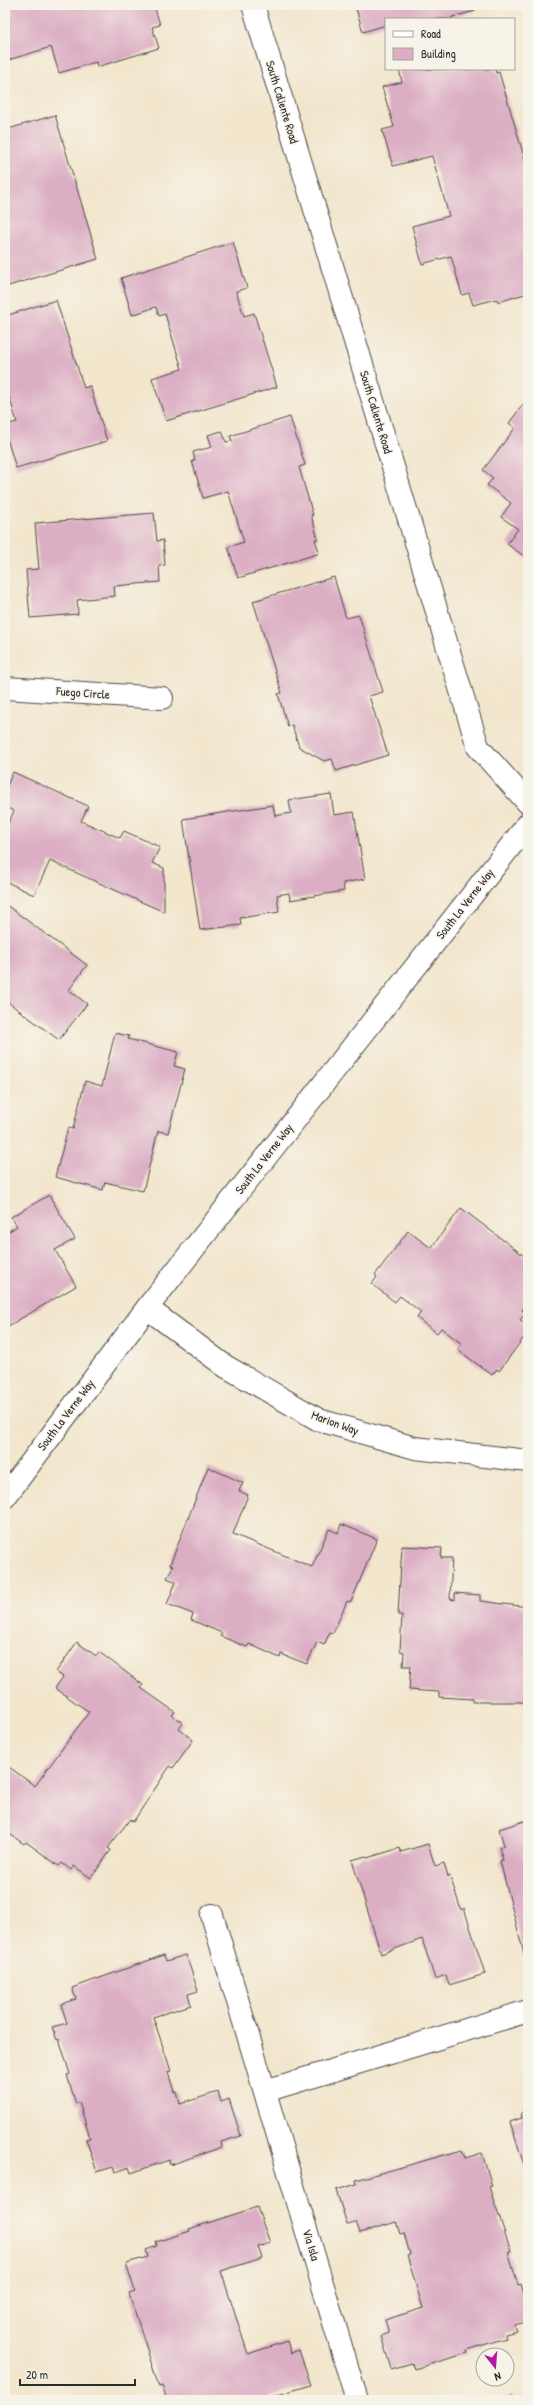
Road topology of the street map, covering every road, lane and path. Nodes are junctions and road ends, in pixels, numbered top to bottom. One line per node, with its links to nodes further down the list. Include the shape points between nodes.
1 (253, 5): 4 (street, South Caliente Road, via 478,747)
2 (5, 688): 3 (street, Fuego Circle)
3 (162, 698)
4 (528, 803)
5 (528, 824): 6 (street, South La Verne Way)
6 (147, 1308): 7 (street, Marion Way, via 225,1366 319,1420 415,1448); 8 (street, South La Verne Way)
7 (528, 1461)
8 (5, 1497)
9 (212, 1915): 11 (street, Via Isla)
10 (528, 2011): 11 (street)
11 (264, 2091): 12 (street, Via Isla)
12 (357, 2400)

